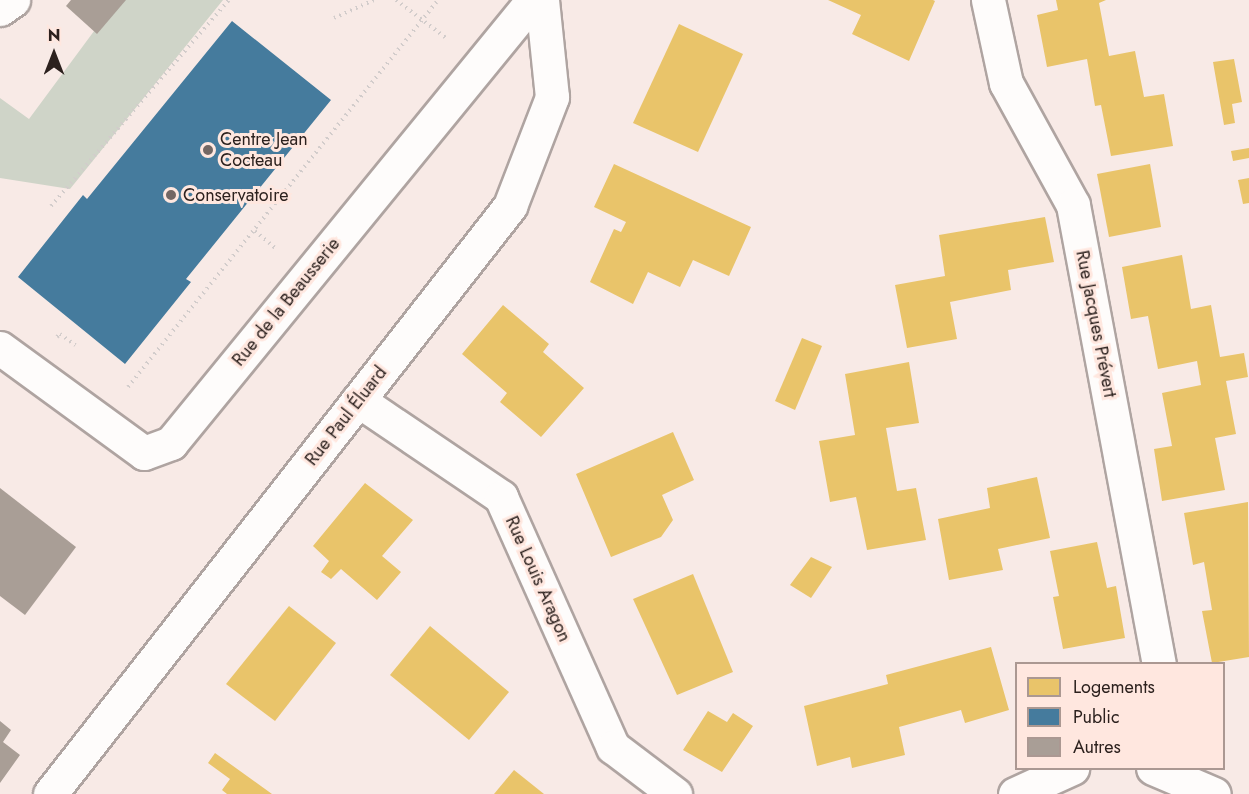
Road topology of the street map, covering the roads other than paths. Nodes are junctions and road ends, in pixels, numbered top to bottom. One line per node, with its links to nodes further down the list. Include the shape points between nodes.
1 (13, 0): 5 (street)
2 (533, 0): 6 (street, Rue de la Beausserie, via 171,443 144,453)
3 (542, 0): 7 (street, Rue Paul Éluard, via 552,97 510,206)
4 (988, 0): 8 (street, Rue Jacques Prévert, via 1006,83 1073,205)
5 (0, 9)
6 (0, 348)
7 (358, 400): 11 (street, Rue Paul Éluard); 12 (street, Rue Louis Aragon, via 501,498 614,747)
8 (1160, 662)
9 (1068, 770): 13 (street)
10 (1159, 770): 14 (street)
11 (50, 794)
12 (675, 794)
13 (1015, 794)
14 (1214, 794)

